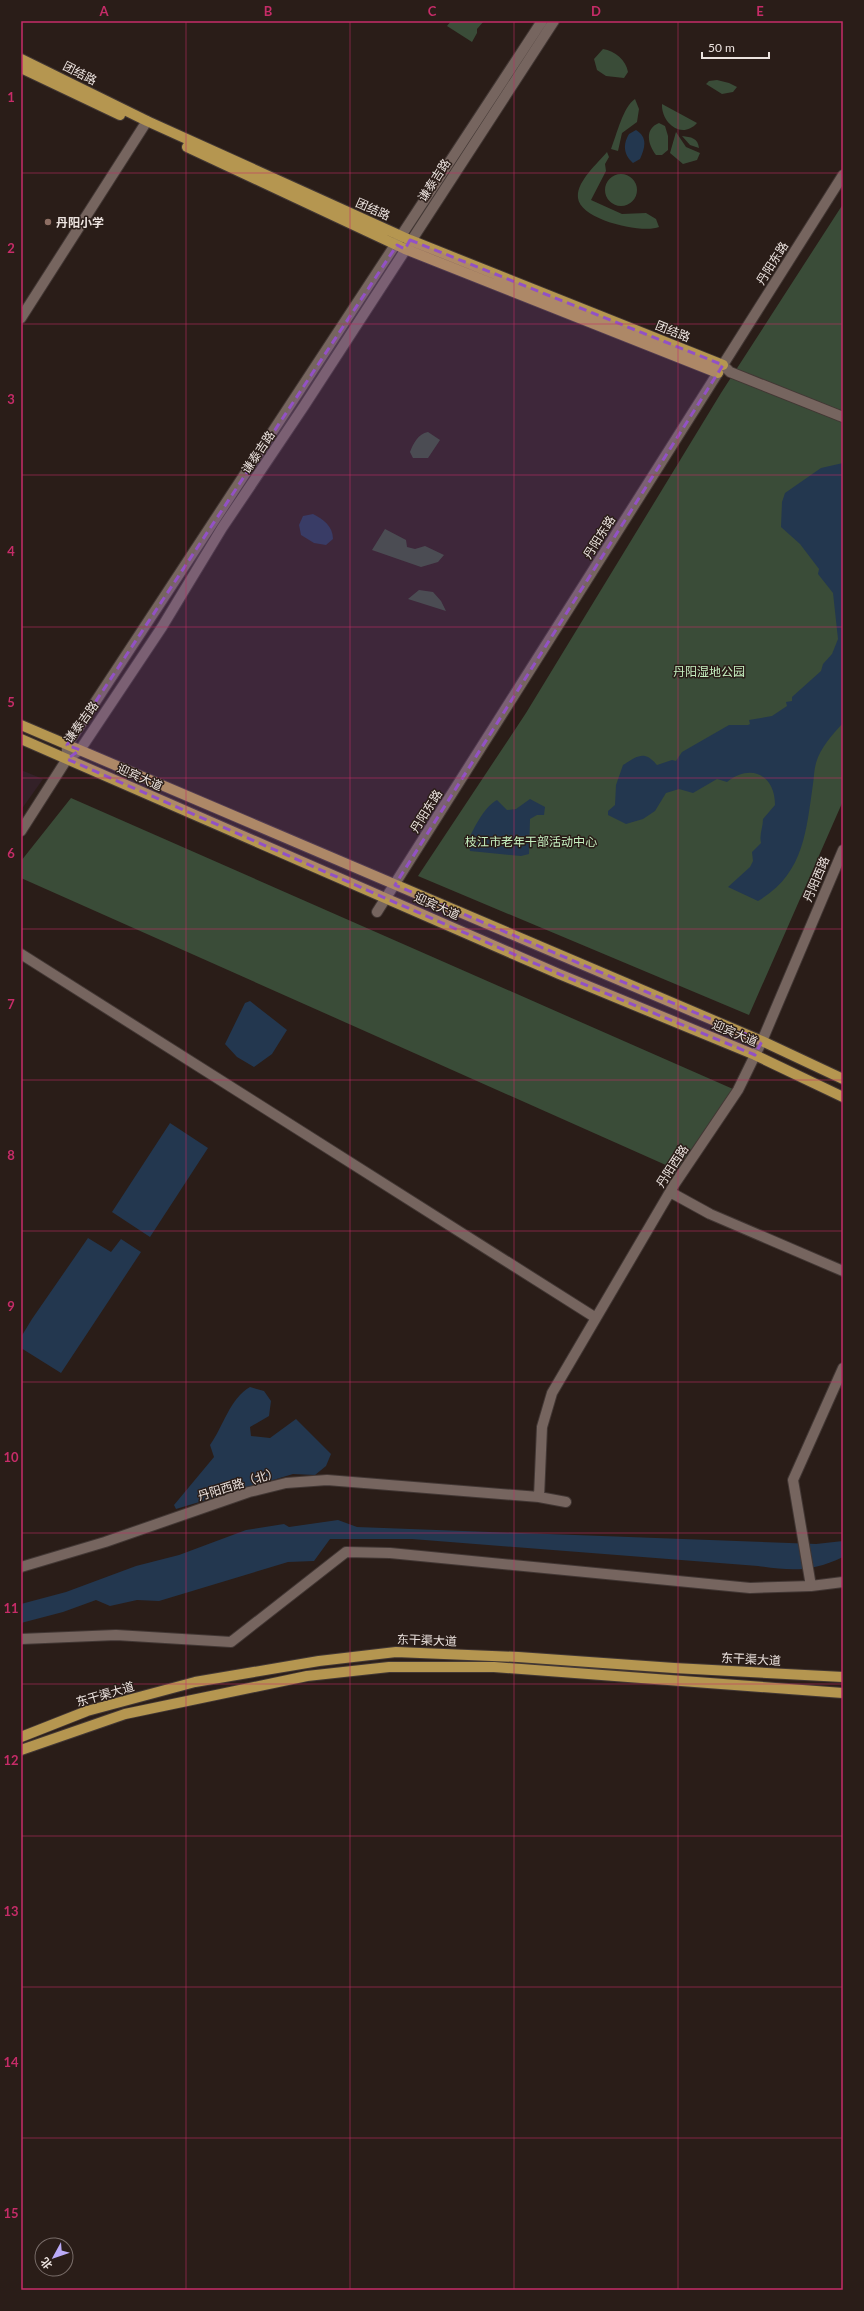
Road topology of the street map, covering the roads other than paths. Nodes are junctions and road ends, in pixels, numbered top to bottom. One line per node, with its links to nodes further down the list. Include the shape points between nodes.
1 (542, 21): 7 (street, 谦泰吉路)
2 (554, 21): 7 (street, 谦泰吉路)
3 (21, 59): 5 (main road, 团结路)
4 (21, 68): 5 (main road, 团结路)
5 (145, 123): 7 (main road, 团结路); 8 (street)
6 (843, 175): 9 (street, 丹阳东路)
7 (403, 243): 9 (main road, 团结路); 13 (street, 谦泰吉路); 14 (street, 谦泰吉路, via 162,627)
8 (21, 318)
9 (724, 370): 10 (street); 18 (street, 丹阳东路)
10 (843, 417)
11 (21, 725): 13 (main road, 迎宾大道)
12 (21, 739): 15 (main road, 迎宾大道)
13 (67, 745): 14 (main road, 迎宾大道); 15 (street, 谦泰吉路)
14 (80, 750): 15 (street, 谦泰吉路); 18 (main road, 迎宾大道)
15 (67, 759): 16 (street); 19 (main road, 迎宾大道)
16 (21, 831)
17 (843, 850): 22 (street, 丹阳西路)
18 (394, 885): 19 (street, 丹阳东路); 22 (main road, 迎宾大道)
19 (387, 899): 20 (street, 丹阳东路); 23 (main road, 迎宾大道)
20 (378, 912)
21 (21, 954): 28 (street)
22 (762, 1041): 23 (street, 丹阳西路); 24 (main road, 迎宾大道)
23 (755, 1055): 25 (main road, 迎宾大道); 26 (street, 丹阳西路, via 738,1090)
24 (843, 1079)
25 (843, 1097)
26 (670, 1192): 27 (street, via 710,1214); 28 (street, 丹阳西路)
27 (843, 1272)
28 (596, 1318): 30 (street, 丹阳西路, via 552,1393 542,1427)
29 (843, 1368): 34 (street, via 793,1480)
30 (539, 1497): 31 (street, 丹阳西路（北）); 32 (street, 丹阳西路（北）, via 327,1480 286,1483 249,1492 105,1542)
31 (566, 1502)
32 (21, 1567)
33 (843, 1582): 34 (street)
34 (812, 1586): 35 (street, via 750,1588 390,1553 346,1552 231,1642 116,1635)
35 (21, 1639)
36 (843, 1677): 38 (main road, 东干渠大道, via 518,1656 396,1652 319,1661 195,1682 87,1711)
37 (843, 1693): 39 (main road, 东干渠大道, via 494,1667 389,1667 307,1676 125,1714)
38 (21, 1737)
39 (21, 1750)

